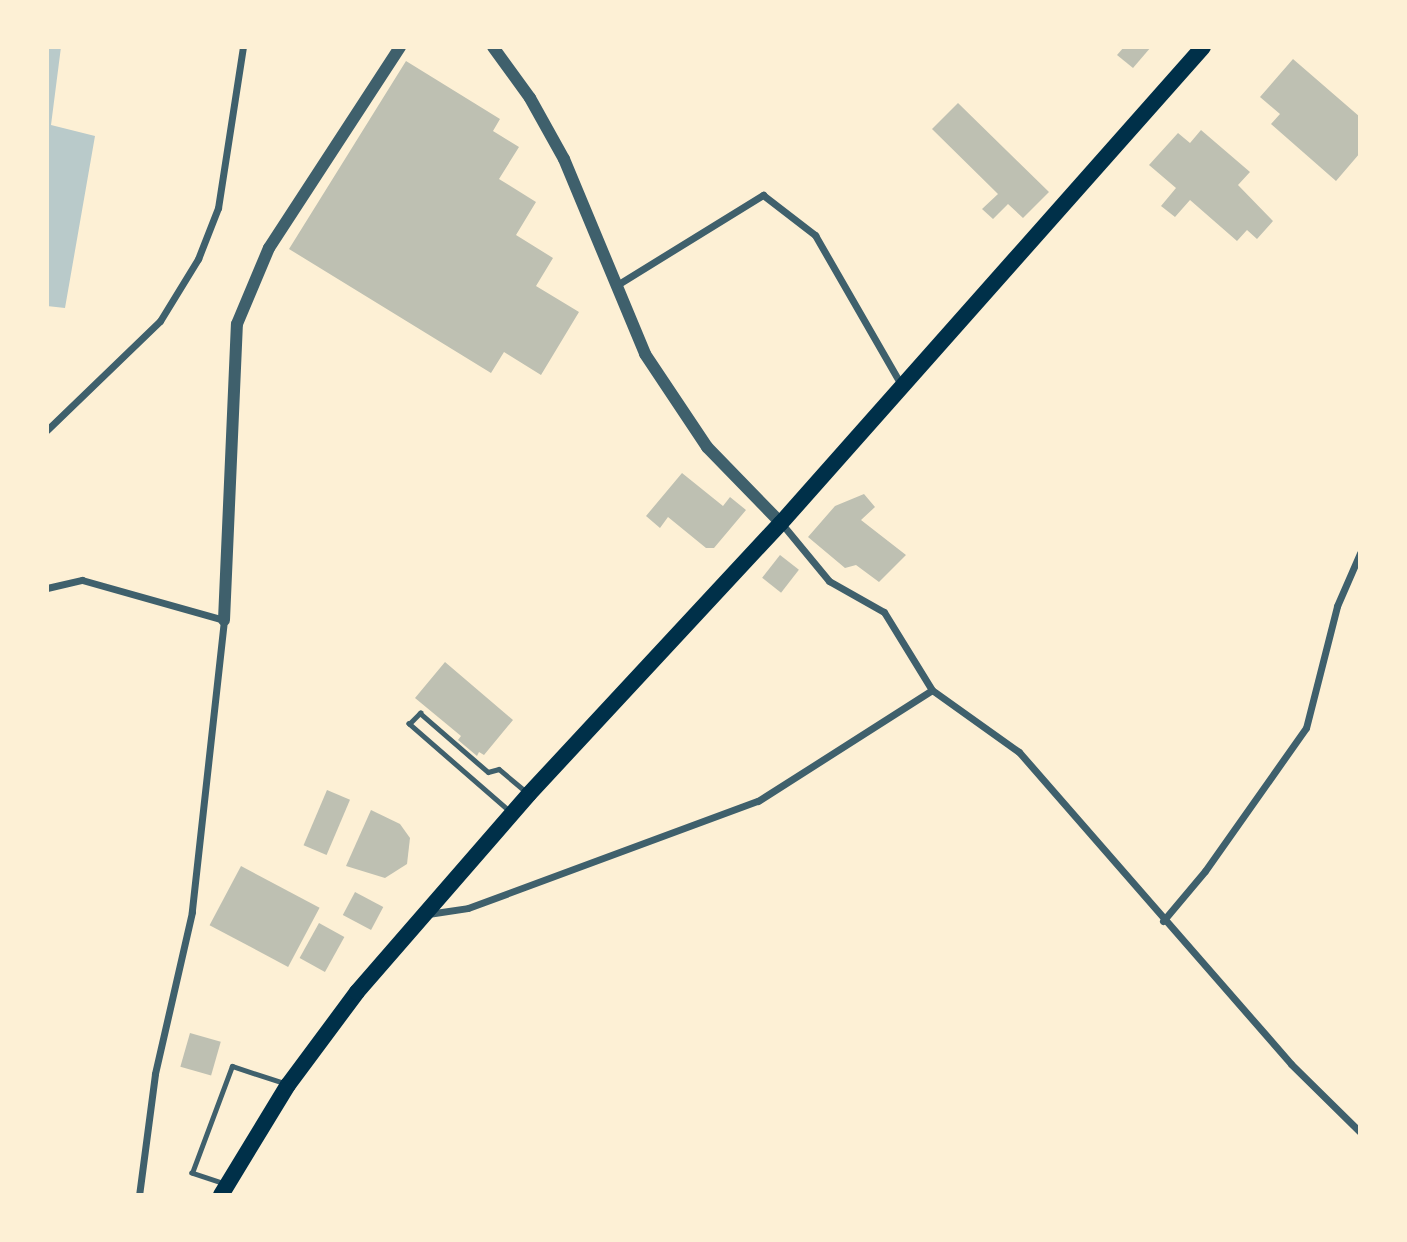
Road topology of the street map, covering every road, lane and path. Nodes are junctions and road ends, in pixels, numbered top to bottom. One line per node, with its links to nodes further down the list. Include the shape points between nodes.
1 (243, 47): 7 (street, via 218,208 198,259 160,321)
2 (400, 47): 11 (street, via 270,248 237,324)
3 (493, 47): 5 (street, via 530,98 564,159)
4 (1203, 47): 6 (highway)
5 (617, 285): 6 (street, via 763,195 815,235); 8 (street, via 645,354 707,447)
6 (902, 386): 8 (highway)
7 (47, 430)
8 (782, 523): 12 (street, via 830,580 884,612); 13 (highway)
9 (1360, 553): 16 (street, via 1337,606 1306,728 1205,871)
10 (47, 588): 11 (street, via 82,580)
11 (224, 620): 20 (street, via 191,912 155,1074)
12 (932, 690): 15 (street, via 758,801 468,908); 16 (street, via 1019,752)
13 (529, 794): 14 (highway); 14 (lane, via 499,769 488,772 420,713 409,724)
14 (512, 814): 15 (highway)
15 (428, 914): 17 (highway, via 358,992)
16 (1163, 921): 18 (street, via 1243,1004 1291,1064)
17 (288, 1085): 19 (highway); 19 (lane, via 232,1066 192,1173)
18 (1360, 1132)
19 (224, 1189)
20 (139, 1195)

